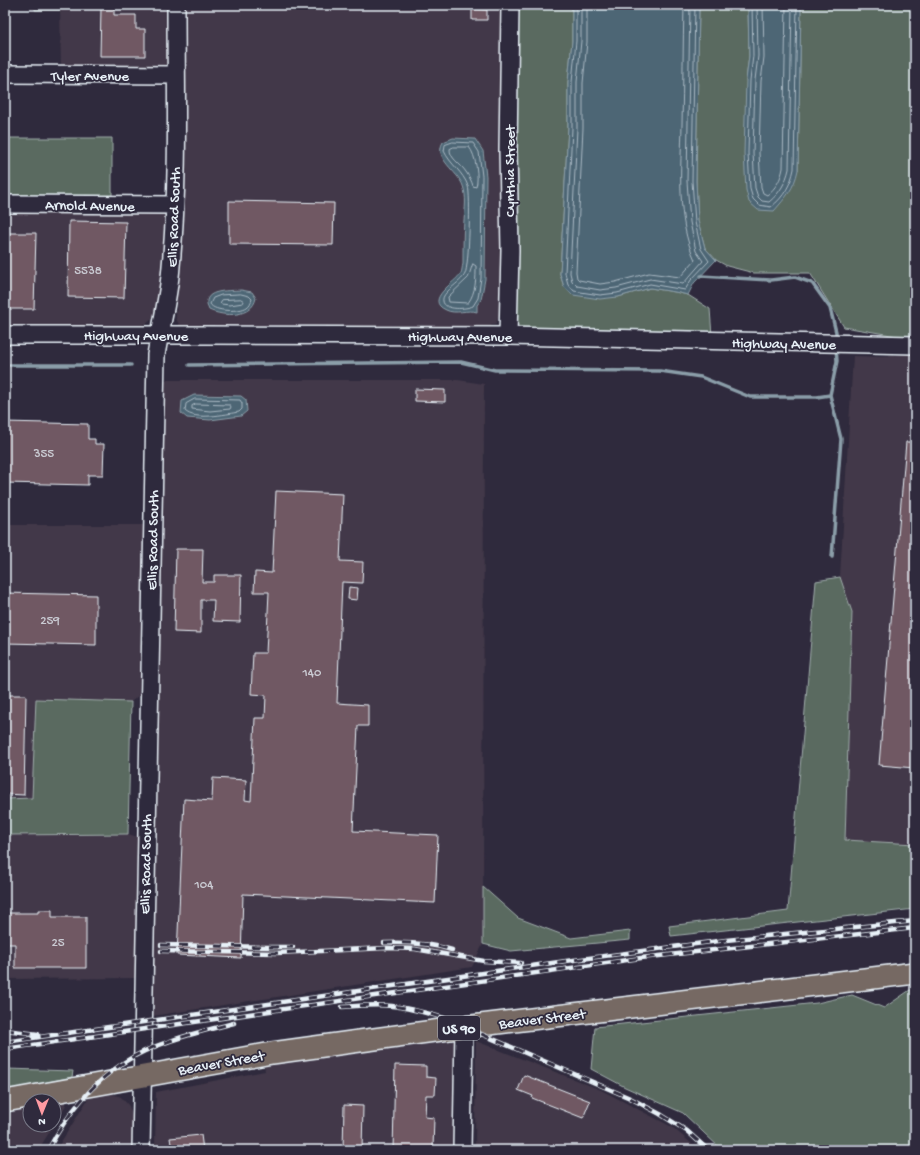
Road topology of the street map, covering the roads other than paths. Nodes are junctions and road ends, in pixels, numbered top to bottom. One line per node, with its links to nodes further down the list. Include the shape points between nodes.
1 (176, 5): 4 (street, Ellis Road South)
2 (510, 5): 9 (street, Cynthia Street)
3 (5, 74): 4 (street, Tyler Avenue)
4 (176, 75): 6 (street, Ellis Road South)
5 (5, 204): 6 (street, Arnold Avenue)
6 (175, 205): 8 (street, Ellis Road South, via 169,286)
7 (5, 335): 8 (street, Highway Avenue)
8 (159, 336): 9 (street, Highway Avenue); 13 (street, Ellis Road South, via 156,355)
9 (508, 336): 10 (street, Highway Avenue)
10 (915, 345)
11 (915, 972): 12 (main road, Beaver Street / US 90)
12 (464, 1027): 13 (main road, Beaver Street / US 90, via 272,1054); 16 (street)
13 (142, 1076): 14 (main road, Beaver Street / US 90); 15 (street, Ellis Road South)
14 (5, 1101)
15 (141, 1150)
16 (462, 1150)

